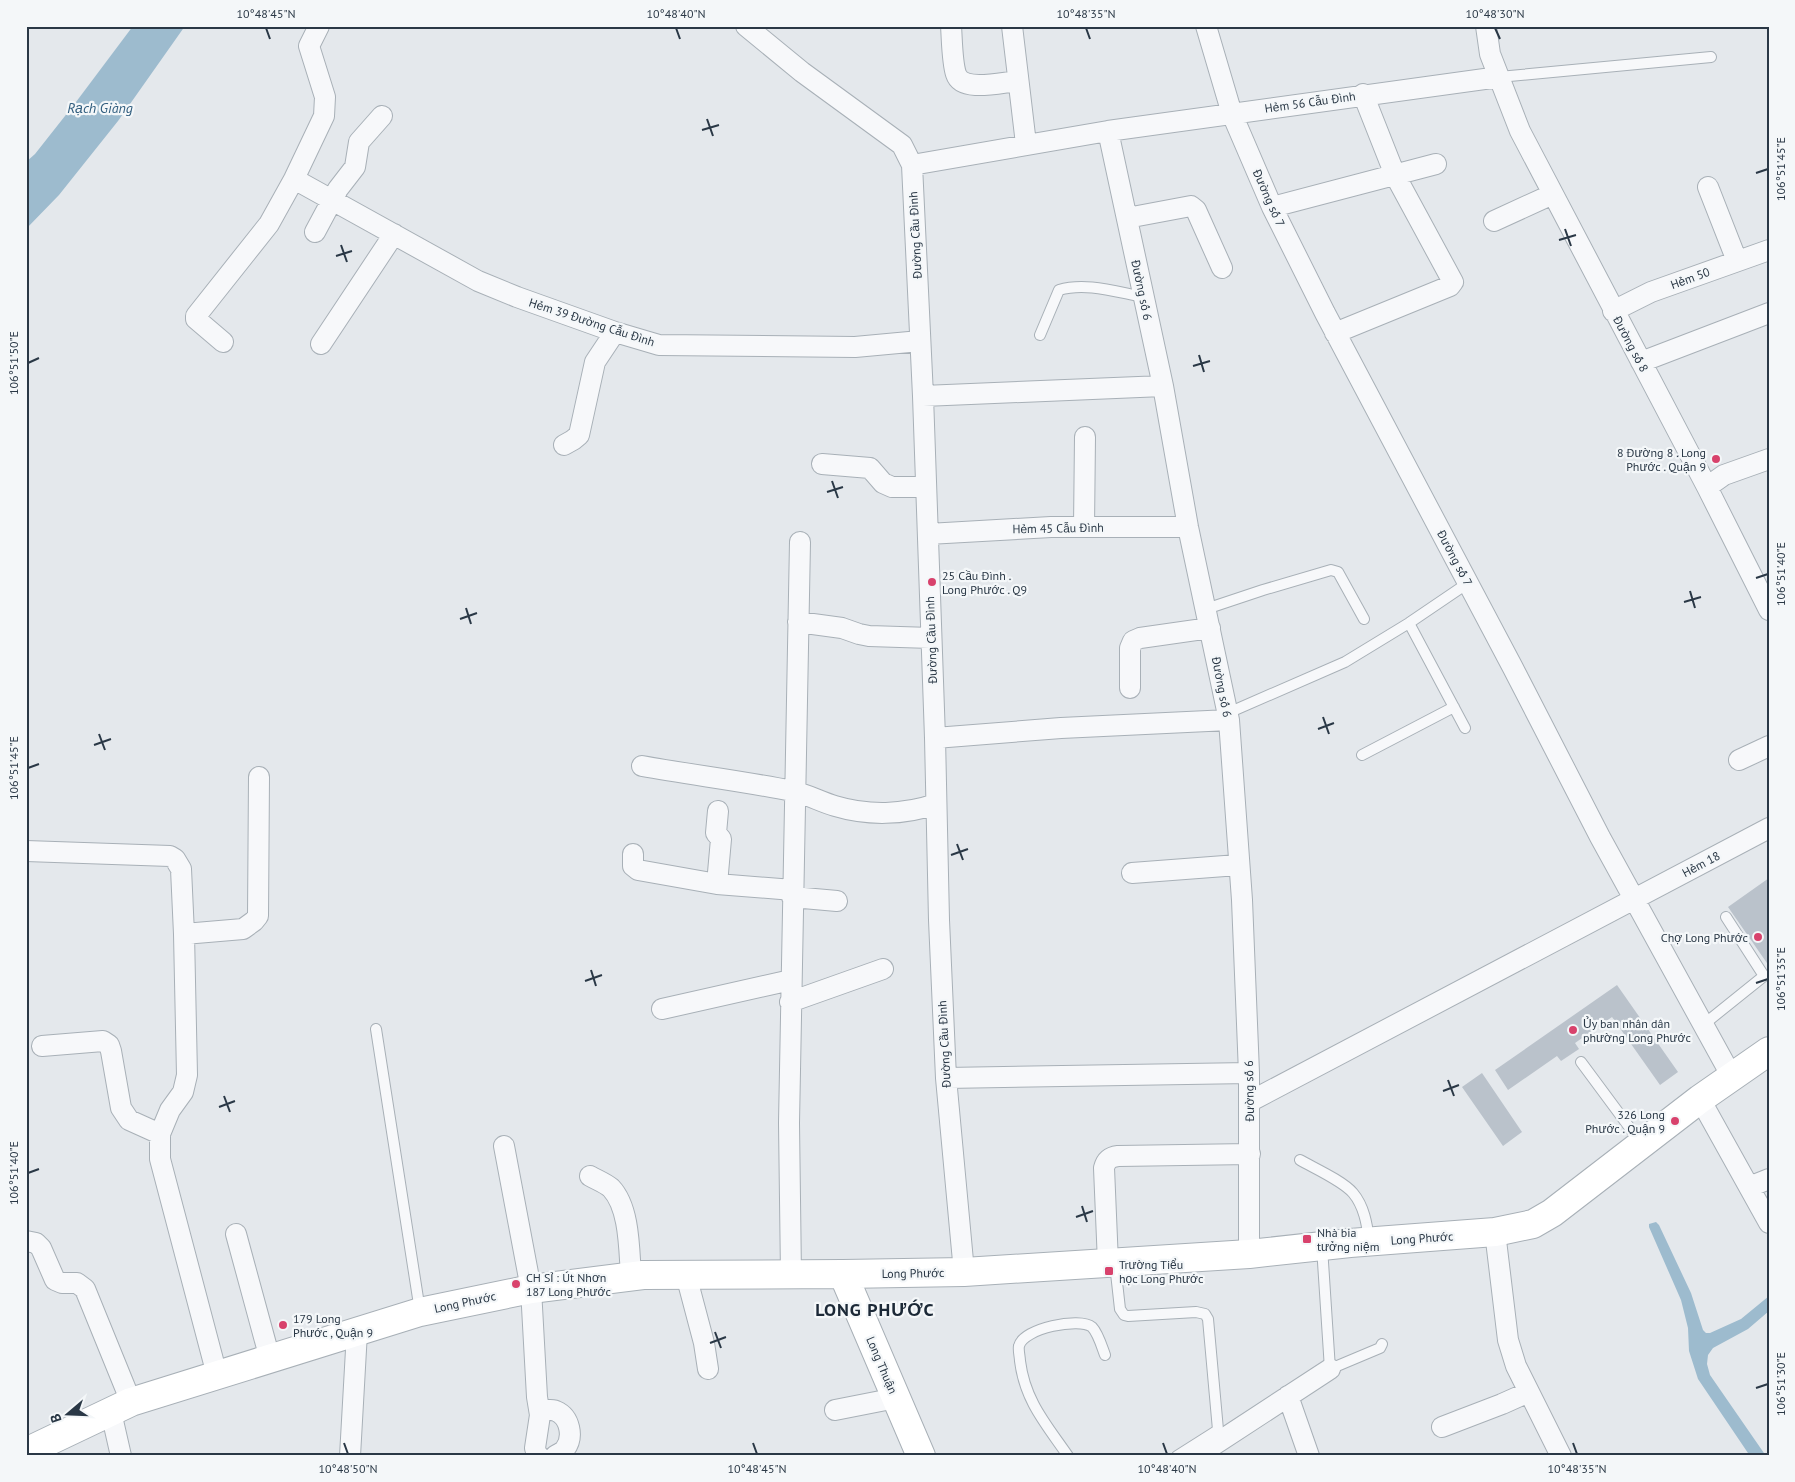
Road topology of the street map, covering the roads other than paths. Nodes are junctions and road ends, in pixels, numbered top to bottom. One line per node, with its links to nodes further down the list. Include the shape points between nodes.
1 (319, 26): 18 (street, via 309,46 325,97 324,116)
2 (746, 26): 15 (street, via 902,146)
3 (951, 26): 9 (street, via 956,74 964,85)
4 (1012, 26): 9 (street)
5 (1206, 26): 11 (street, Đường số 7)
6 (1486, 26): 8 (street, Đường số 8, via 1490,54)
7 (1711, 57): 8 (lane, Hẻm 56 Cẫu Đình)
8 (1499, 77): 10 (street, Hẻm 56 Cẫu Đình); 20 (street, Đường số 8, via 1520,131)
9 (1018, 81): 14 (street)
10 (1363, 94): 11 (street, Hẻm 56 Cẫu Đình); 17 (street)
11 (1232, 114): 13 (street, Hẻm 56 Cẫu Đình); 22 (street, Đường số 7)
12 (382, 116): 21 (street, via 359,142 355,167)
13 (1108, 131): 14 (street, Hẻm 56 Cẫu Đình); 23 (street, Đường số 6)
14 (1026, 144): 15 (street, Hẻm 56 Cẫu Đình)
15 (912, 164): 36 (street, Đường Cầu Đình)
16 (1436, 164): 17 (street)
17 (1395, 175): 22 (street); 34 (street, via 1454,282)
18 (294, 179): 21 (street, Hẻm 39 Đường Cẫu Đình); 37 (street, via 266,228 197,312 196,319)
19 (1708, 187): 28 (street)
20 (1553, 194): 24 (street); 31 (street, Đường số 8)
21 (332, 200): 25 (street); 26 (street, Hẻm 39 Đường Cẫu Đình)
22 (1272, 207): 34 (street, Đường số 7)
23 (1127, 218): 29 (street, via 1191,206 1196,210); 30 (street, Đường số 6)
24 (1494, 221)
25 (315, 232)
26 (394, 234): 33 (street, Hẻm 39 Đường Cẫu Đình, via 492,288); 38 (street)
27 (1769, 250): 28 (street, Hẻm 50)
28 (1737, 261): 31 (street, Hẻm 50, via 1651,292)
29 (1222, 268)
30 (1144, 297): 35 (lane, via 1084,287 1059,290); 40 (street, Đường số 6)
31 (1613, 311): 39 (street, Đường số 8)
32 (1769, 313): 39 (street)
33 (615, 332): 36 (street, Hẻm 39 Đường Cẫu Đình, via 659,345 855,347); 43 (street, via 595,362 579,435)
34 (1335, 333): 52 (street, Đường số 7)
35 (1040, 335)
36 (920, 341): 41 (street, Đường Cầu Đình)
37 (223, 342)
38 (321, 344)
39 (1641, 362): 47 (street, Đường số 8)
40 (1163, 386): 41 (street); 49 (street, Đường số 6)
41 (923, 396): 46 (street, Đường Cầu Đình)
42 (1085, 437): 48 (street)
43 (564, 445)
44 (1769, 459): 47 (street, via 1724,475)
45 (822, 464): 46 (street, via 870,468 884,483 892,486)
46 (926, 487): 50 (street, Đường Cầu Đình)
47 (1707, 487): 53 (street, Đường số 8)
48 (1084, 527): 49 (street, Hẻm 45 Cẫu Đình); 50 (street, Hẻm 45 Cẫu Đình)
49 (1188, 527): 54 (street, Đường số 6)
50 (928, 534): 58 (street, Đường Cầu Đình)
51 (800, 542): 56 (street)
52 (1468, 584): 57 (lane); 79 (street, Đường số 7)
53 (1769, 610)
54 (1208, 618): 55 (lane, via 1263,590 1334,570); 59 (street, via 1133,641 1130,648); 61 (street, Đường số 6)
55 (1364, 619)
56 (798, 622): 58 (street, via 842,628 869,636); 69 (street)
57 (1410, 623): 60 (lane); 61 (lane, via 1345,662)
58 (931, 638): 63 (street, Đường Cầu Đình)
59 (1130, 688)
60 (1454, 707): 62 (lane); 65 (lane)
61 (1228, 716): 63 (street); 75 (street, Đường số 6)
62 (1465, 728)
63 (935, 738): 70 (street, Đường Cầu Đình)
64 (1769, 746): 66 (street)
65 (1362, 755)
66 (1739, 760)
67 (642, 766): 69 (street)
68 (259, 777): 82 (street, via 258,916 243,929)
69 (795, 791): 70 (street, via 836,806 868,812 899,813); 78 (street)
70 (936, 804): 95 (street, Đường Cầu Đình)
71 (718, 811): 77 (street, via 716,833 721,839)
72 (1769, 828): 79 (street, Hẻm 18)
73 (26, 851): 82 (street, via 170,856 180,869)
74 (633, 854): 77 (street, via 633,866 638,870)
75 (1238, 865): 76 (street); 93 (street, Đường số 6)
76 (1132, 873)
77 (718, 884): 78 (street)
78 (792, 893): 80 (street); 84 (street)
79 (1634, 900): 88 (street, Đường số 7); 97 (street, Hẻm 18)
80 (837, 901)
81 (1726, 917): 85 (lane)
82 (184, 934): 98 (street, via 187,1075 183,1092 170,1110)
83 (883, 969): 86 (street)
84 (791, 980): 86 (street); 87 (street)
85 (1766, 980): 88 (lane)
86 (790, 1002): 117 (street)
87 (662, 1009)
88 (1703, 1025): 94 (street, Đường số 7)
89 (376, 1029): 120 (lane)
90 (42, 1046): 98 (street, via 103,1041 111,1050 121,1108 129,1120)
91 (1769, 1051): 94 (street, Long Phước)
92 (1581, 1062): 99 (lane)
93 (1249, 1073): 95 (street); 97 (street, Đường số 6)
94 (1732, 1077): 96 (street, Long Phước)
95 (946, 1078): 114 (street, Đường Cầu Đình)
96 (1700, 1099): 99 (street, Long Phước); 105 (street)
97 (1249, 1102): 101 (street, Đường số 6)
98 (160, 1134): 127 (street, via 160,1159)
99 (1641, 1144): 107 (street, Long Phước, via 1552,1213 1533,1224)
100 (504, 1146): 119 (street)
101 (1250, 1154): 112 (street, Đường số 6); 113 (street, via 1118,1156 1106,1161)
102 (1300, 1160): 110 (lane, via 1353,1193 1366,1219)
103 (590, 1176): 118 (street, via 610,1187 622,1207)
104 (1769, 1179): 105 (street)
105 (1749, 1187): 106 (street)
106 (1769, 1223)
107 (1495, 1232): 110 (street, Long Phước); 128 (street, via 1508,1340)
108 (236, 1234): 124 (street)
109 (26, 1241): 131 (street, via 41,1248 55,1280 77,1283 85,1289)
110 (1370, 1241): 111 (street, Long Phước)
111 (1322, 1246): 112 (street, Long Phước); 126 (lane)
112 (1250, 1254): 113 (street, Long Phước)
113 (1111, 1263): 114 (street, Long Phước); 142 (lane, via 1124,1315 1196,1312 1208,1318 1218,1430)
114 (964, 1272): 115 (street, Long Phước)
115 (843, 1274): 117 (street, Long Phước); 130 (street, Long Thuận)
116 (686, 1275): 117 (street, Long Phước); 118 (street, Long Phước); 125 (street)
117 (791, 1275)
118 (631, 1276): 119 (street, Long Phước)
119 (531, 1289): 120 (street, Long Phước); 132 (street)
120 (420, 1312): 121 (street, Long Phước)
121 (357, 1332): 124 (street, Long Phước); 137 (street)
122 (1382, 1344): 126 (lane, via 1380,1348)
123 (1105, 1355): 141 (lane, via 1093,1328 1084,1323 1041,1328 1023,1338 1019,1346 1024,1385 1030,1399)
124 (270, 1359): 127 (street, Long Phước)
125 (708, 1369)
126 (1330, 1369): 129 (street)
127 (217, 1375): 131 (street, Long Phước)
128 (1529, 1392): 134 (street); 145 (street)
129 (1288, 1396): 143 (street); 144 (street)
130 (896, 1398): 133 (street); 140 (street, Long Thuận)
131 (121, 1407): 135 (street, Long Phước); 136 (street)
132 (540, 1410): 138 (street, via 535,1448); 139 (street, via 555,1411 570,1429 569,1441)
133 (836, 1410)
134 (1442, 1427)
135 (26, 1452)
136 (121, 1456)
137 (350, 1456)
138 (539, 1456)
139 (555, 1456)
140 (922, 1456)
141 (1068, 1456)
142 (1177, 1456)
143 (1197, 1456)
144 (1310, 1456)
145 (1561, 1456)

